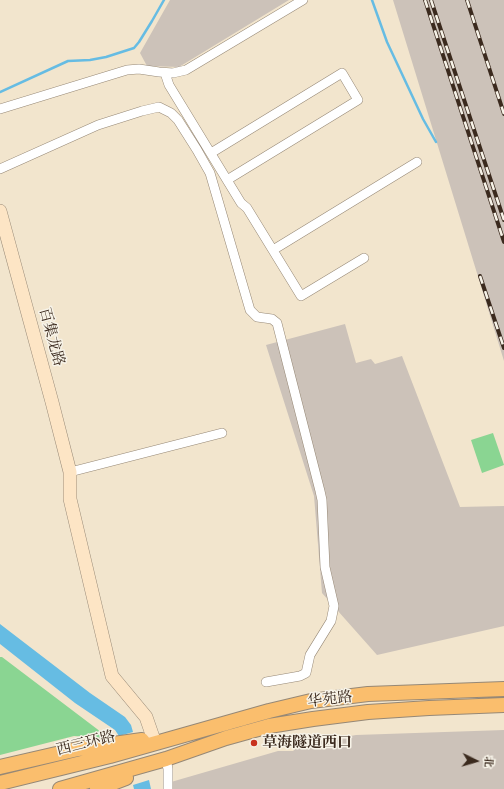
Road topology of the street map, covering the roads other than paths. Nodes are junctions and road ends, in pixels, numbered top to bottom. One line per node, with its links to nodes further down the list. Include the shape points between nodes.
1 (302, 0): 2 (street, via 186,70)
2 (165, 72): 3 (street, via 127,70); 4 (street, via 169,85)
3 (0, 109)
4 (211, 153): 7 (street); 7 (street, via 342,73 358,100)
5 (417, 162): 9 (street)
6 (0, 169): 13 (street, via 98,125 159,107 176,117 210,173 250,310 257,317 272,319 277,323 322,500 325,567 334,606 330,621 310,655 306,673)
7 (227, 180): 9 (street)
8 (0, 211): 12 (street, 百集龙路)
9 (273, 250): 10 (street, via 301,296)
10 (364, 258)
11 (222, 433): 12 (street)
12 (70, 472): 16 (street, 百集龙路, via 70,499 112,676 146,717)
13 (266, 682)
14 (504, 689): 16 (main road, 华苑路, via 368,694 311,701)
15 (504, 705): 17 (main road, 华苑路, via 368,712 313,718 269,726)
16 (154, 741): 18 (main road, via 133,740 78,749); 19 (main road, 西三环路, via 110,756)
17 (166, 758): 20 (main road); 21 (main road, via 142,772); 22 (street)
18 (0, 767)
19 (0, 783)
20 (60, 789)
21 (97, 789)
22 (168, 789)

